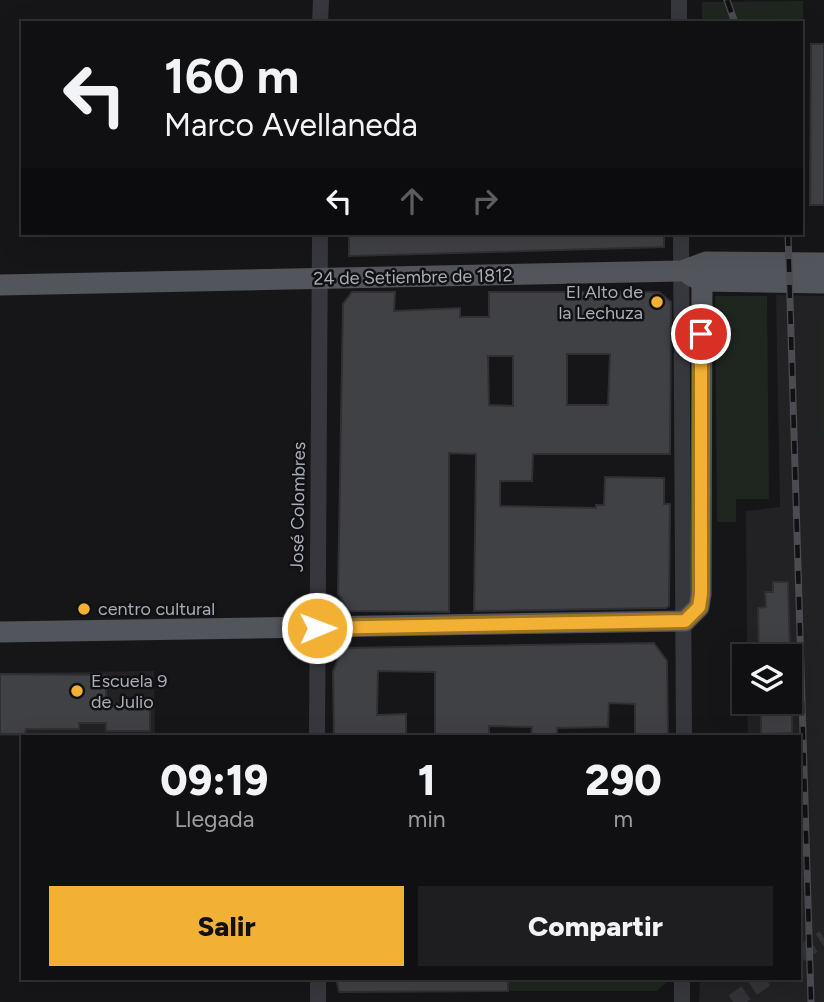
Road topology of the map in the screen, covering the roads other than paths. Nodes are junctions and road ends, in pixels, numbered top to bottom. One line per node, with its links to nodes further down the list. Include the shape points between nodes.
1 (321, 0): 3 (street)
2 (679, 0): 4 (street)
3 (320, 21)
4 (679, 21)
5 (320, 235): 9 (street, José Colombres)
6 (681, 235): 8 (street)
7 (824, 263): 8 (main road, 24 de Setiembre de 1812, via 706,262)
8 (682, 271): 9 (main road, 24 de Setiembre de 1812); 10 (main road); 13 (street)
9 (320, 279): 12 (main road, 24 de Setiembre de 1812); 14 (street, José Colombres)
10 (702, 281): 11 (main road); 13 (main road, via 701,594 699,607)
11 (824, 283)
12 (0, 285)
13 (685, 621): 14 (main road); 17 (street)
14 (317, 628): 15 (main road); 16 (street, José Colombres)
15 (0, 632)
16 (317, 735)
17 (684, 735)
18 (318, 980): 20 (street)
19 (682, 980): 21 (street)
20 (318, 1002)
21 (682, 1002)

